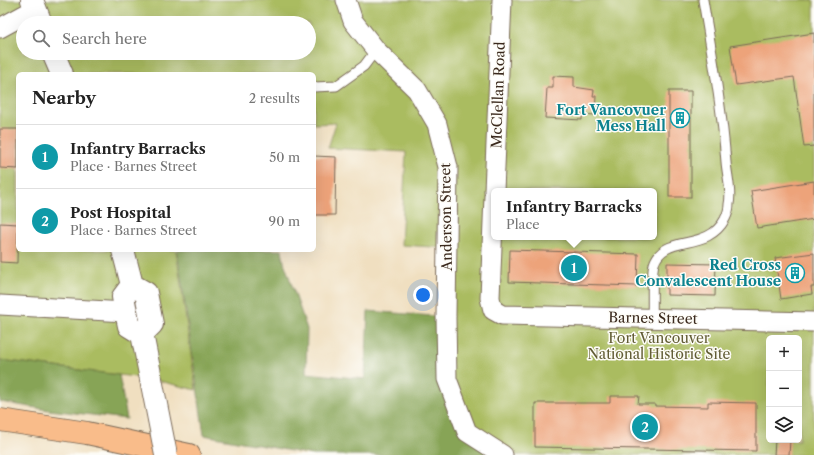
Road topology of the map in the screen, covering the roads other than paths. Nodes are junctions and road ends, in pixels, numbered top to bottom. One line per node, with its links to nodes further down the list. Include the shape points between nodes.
1 (346, 0): 8 (street, Anderson Street, via 353,21)
2 (502, 0): 12 (street, McClellan Road)
3 (703, 0): 18 (lane, via 724,128 730,204 724,219 714,232 700,241 674,245 659,256 654,264)
4 (36, 11): 5 (street)
5 (25, 16)
6 (16, 20): 7 (street)
7 (0, 28)
8 (376, 50): 11 (lane, via 364,66 336,86); 22 (street, Anderson Street, via 417,90 437,124 448,167 447,380 467,432)
9 (56, 60): 10 (street)
10 (61, 72)
11 (316, 87)
12 (494, 188)
13 (492, 240): 18 (street, Barnes Street, via 490,298 493,310 502,315)
14 (124, 252): 15 (street)
15 (132, 285): 17 (street, via 123,297); 20 (street, via 146,293 152,324)
16 (0, 305): 17 (street)
17 (126, 312): 20 (street, via 129,326)
18 (652, 318): 19 (street, Barnes Street)
19 (814, 322)
20 (142, 334): 23 (street, bridge)
21 (0, 420): 24 (highway, via 87,433)
22 (498, 452)
23 (166, 455)
24 (189, 455)

